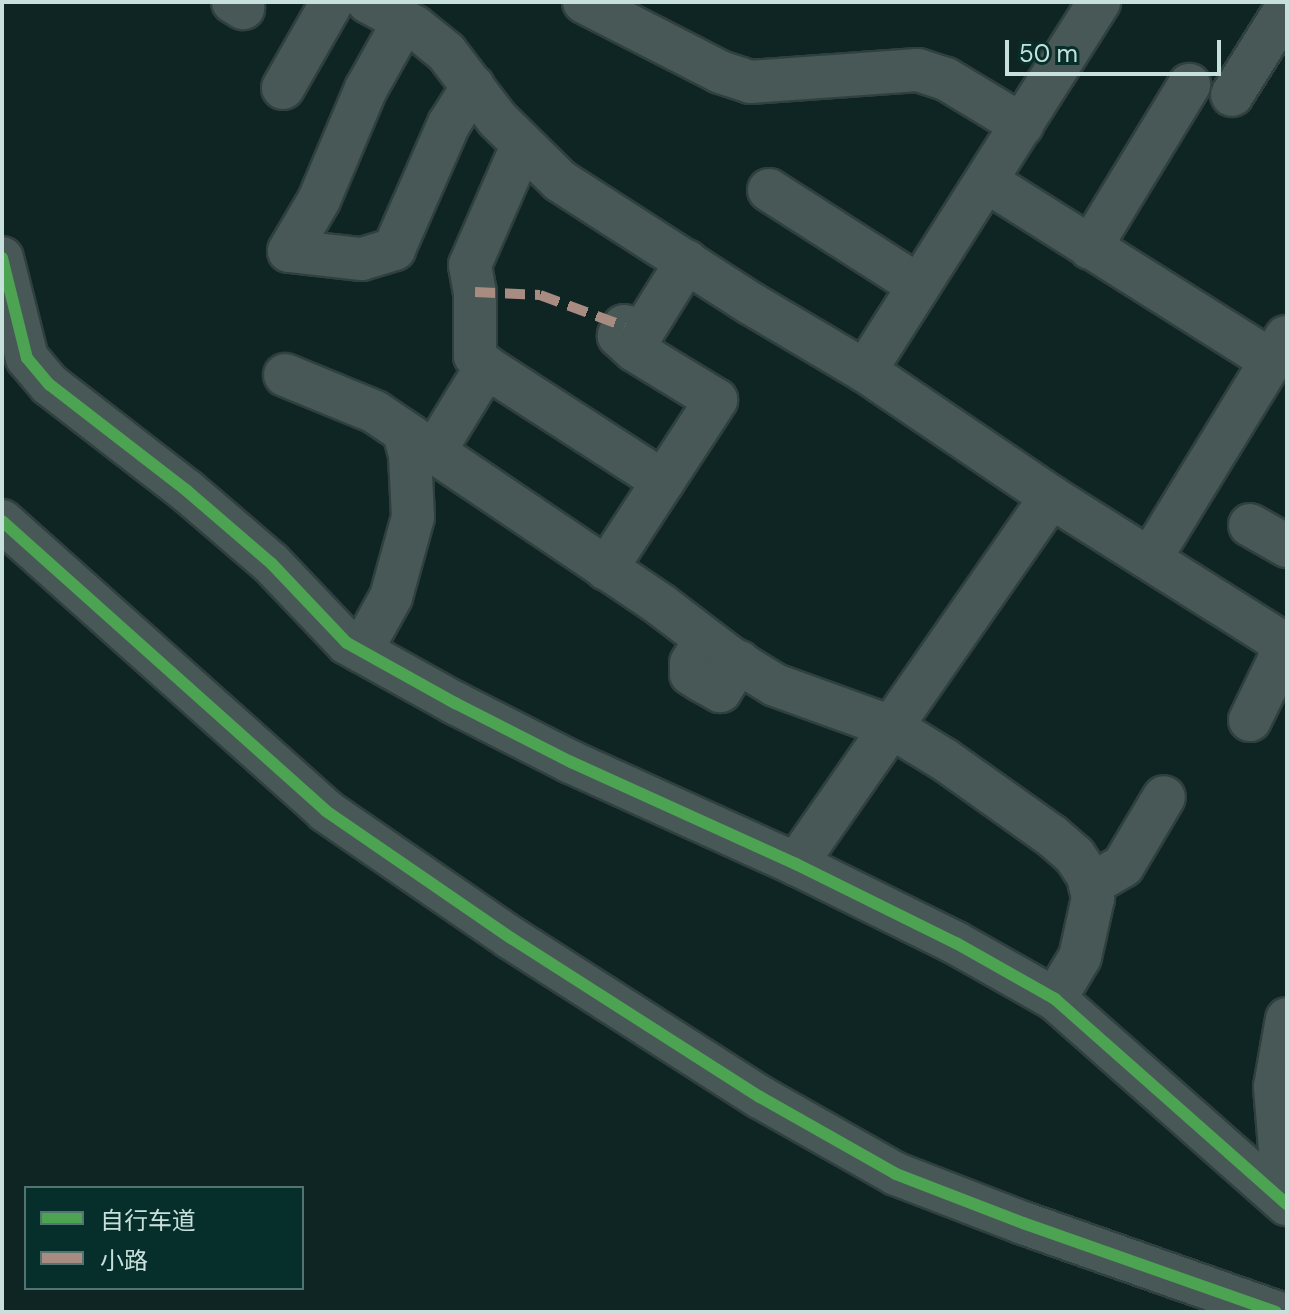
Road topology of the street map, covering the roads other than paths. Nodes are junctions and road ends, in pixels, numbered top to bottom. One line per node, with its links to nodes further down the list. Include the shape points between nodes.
1 (332, 2): 9 (street)
2 (368, 2): 6 (street)
3 (584, 2): 11 (street, via 720,72 750,82 918,70 946,79)
4 (1099, 2): 11 (street)
5 (1287, 7): 10 (street)
6 (404, 21): 8 (street, via 446,52); 8 (street, via 366,89 319,200 289,251 362,259 394,249 449,124)
7 (1189, 85): 15 (street)
8 (473, 86): 12 (street)
9 (283, 88)
10 (1232, 95)
11 (1022, 125): 13 (street)
12 (522, 146): 17 (street, via 560,181); 21 (street, via 470,265 475,356)
13 (986, 181): 15 (street); 18 (street)
14 (769, 190): 18 (street)
15 (1090, 248): 20 (street)
16 (2, 258): 19 (street)
17 (687, 261): 22 (street); 25 (street, via 644,330 624,326 619,336 716,400)
18 (919, 286): 22 (street)
19 (12, 347): 32 (street, via 50,385 271,563 347,643)
20 (1279, 348): 30 (street)
21 (486, 367): 24 (street); 25 (street)
22 (865, 371): 26 (street)
23 (285, 375): 24 (street, via 375,412)
24 (420, 444): 31 (street); 32 (street, via 410,455 413,517 391,597)
25 (663, 481): 31 (street)
26 (1051, 497): 30 (street); 34 (street)
27 (2, 521): 42 (street, via 326,811 511,938 760,1097 896,1174)
28 (1250, 525): 29 (street)
29 (1287, 546)
30 (1151, 557): 33 (street, via 1278,640 1280,658)
31 (606, 569): 34 (street, via 775,685)
32 (361, 651): 36 (street, via 571,762)
33 (1250, 720)
34 (891, 727): 36 (street); 37 (street, via 1052,836 1075,856)
35 (1164, 797): 37 (street, via 1123,866)
36 (796, 864): 38 (street)
37 (1090, 885): 38 (street, via 1090,926 1080,957)
38 (1055, 999): 41 (street)
39 (1287, 1019): 40 (street, via 1275,1087)
40 (1287, 1183)
41 (1287, 1204)
42 (1276, 1312)

